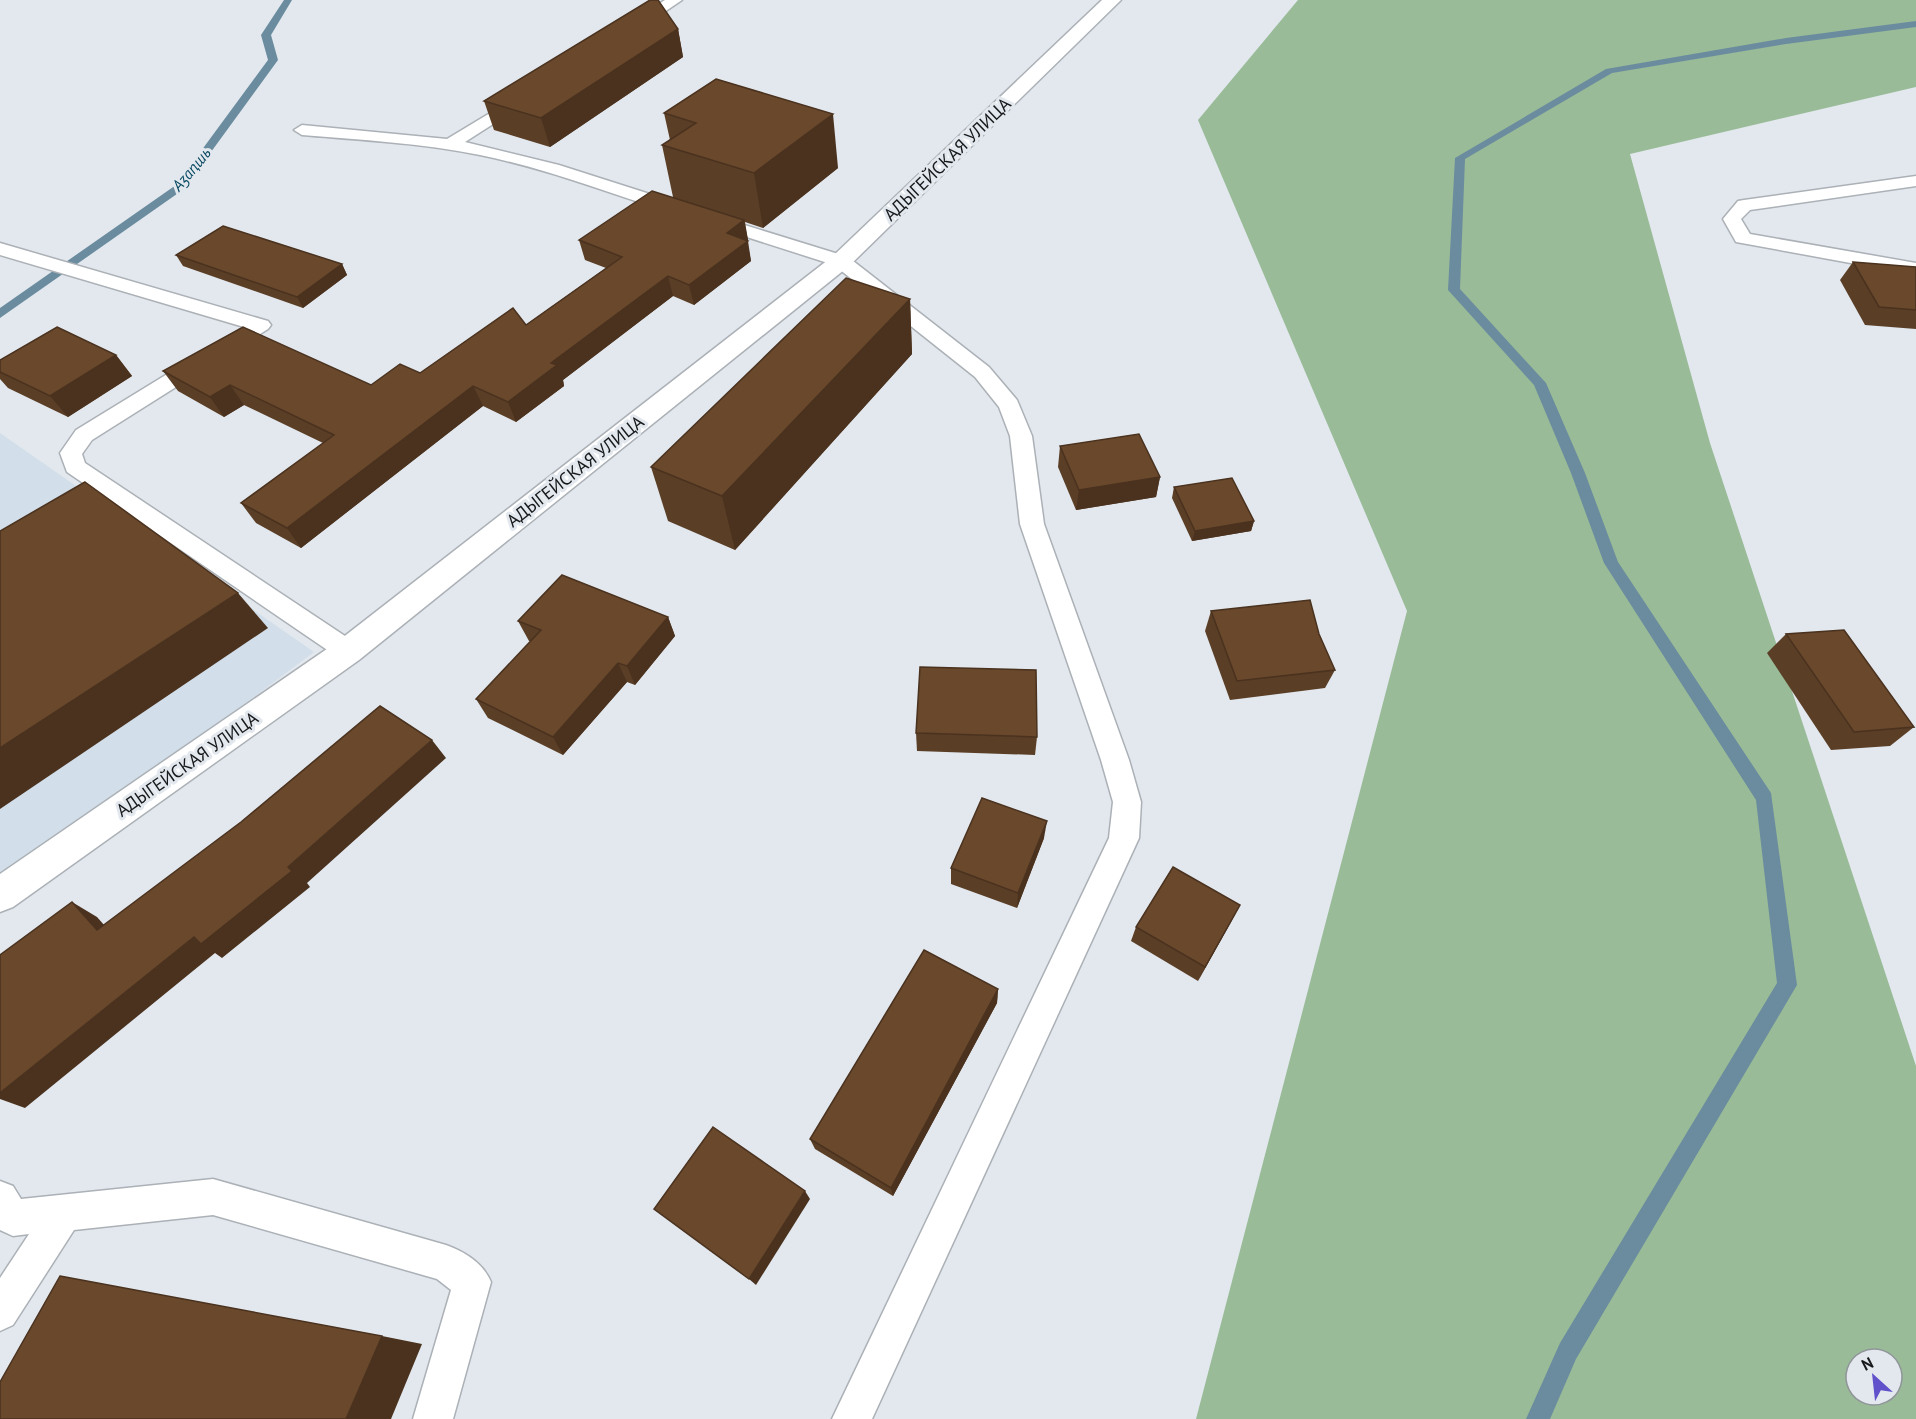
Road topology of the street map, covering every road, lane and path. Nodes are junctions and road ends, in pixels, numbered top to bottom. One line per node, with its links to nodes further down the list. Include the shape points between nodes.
1 (675, 0): 3 (lane)
2 (1112, 0): 9 (street, АДЫГЕЙСКАЯ УЛИЦА)
3 (616, 38)
4 (529, 94): 6 (lane)
5 (302, 130): 6 (lane)
6 (451, 144): 9 (lane, via 532,163)
7 (1916, 181): 10 (lane, via 1744,205 1732,219 1743,238)
8 (0, 249): 11 (lane, via 261,325 84,435 71,453 75,467)
9 (840, 261): 11 (street, АДЫГЕЙСКАЯ УЛИЦА); 17 (lane, via 982,372 1009,405 1021,436 1032,524 1115,760 1126,802 1124,838)
10 (1916, 269)
11 (348, 651): 12 (street, АДЫГЕЙСКАЯ УЛИЦА)
12 (0, 896)
13 (0, 1199): 14 (lane, via 14,1218)
14 (64, 1213): 15 (lane); 16 (lane, via 213,1197 446,1263 472,1282)
15 (0, 1312)
16 (433, 1419)
17 (852, 1419)

